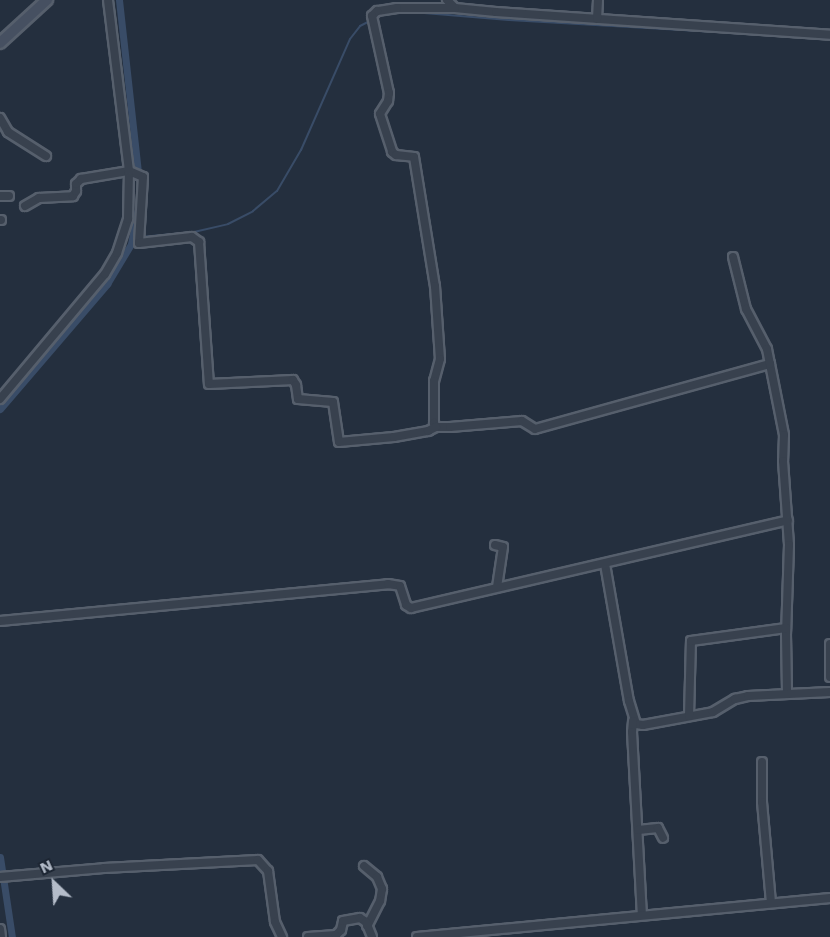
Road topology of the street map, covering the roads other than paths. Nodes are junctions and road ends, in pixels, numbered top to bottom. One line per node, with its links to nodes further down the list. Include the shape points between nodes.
1 (47, 0): 8 (main road)
2 (108, 0): 11 (street)
3 (447, 0): 5 (street)
4 (598, 0): 6 (street)
5 (455, 8): 6 (street); 16 (street, via 397,8 377,11 373,19 388,89 388,100 380,114 392,152 414,157 428,237 440,341 433,390)
6 (597, 20): 7 (street)
7 (830, 35)
8 (0, 43)
9 (0, 118): 10 (street, via 8,132)
10 (46, 156)
11 (136, 174): 12 (street, via 81,179 73,196 39,198); 15 (street, via 128,219 113,261); 16 (street, via 142,244 198,239 209,384 293,380 298,399 333,402 339,442 394,437)
12 (25, 206)
13 (733, 257): 14 (street, via 746,309 767,349)
14 (770, 364): 16 (street, via 535,429 517,421); 17 (street, via 784,435)
15 (0, 399)
16 (436, 427)
17 (788, 520): 19 (street); 22 (street)
18 (495, 545): 20 (street, via 503,547)
19 (605, 564): 20 (street); 28 (street)
20 (497, 587): 21 (street, via 411,608 397,584)
21 (0, 621)
22 (786, 628): 26 (street); 27 (street, via 691,641)
23 (830, 644): 24 (street)
24 (830, 677)
25 (830, 692): 26 (street)
26 (787, 694): 27 (street, via 737,698 720,710)
27 (689, 716): 28 (street, via 644,725)
28 (633, 721): 30 (street)
29 (762, 762): 35 (street)
30 (638, 830): 31 (street, via 658,828); 36 (street)
31 (663, 838)
32 (364, 866): 37 (street, via 382,889)
33 (4, 877): 40 (street, via 258,860 268,871 275,922)
34 (830, 898): 35 (street)
35 (771, 903): 36 (street)
36 (642, 914): 43 (street)
37 (368, 926): 41 (street, via 360,918 347,919 336,935); 42 (street)
38 (0, 929): 39 (street)
39 (1, 937)
40 (282, 937)
41 (308, 937)
42 (372, 937)
43 (417, 937)

